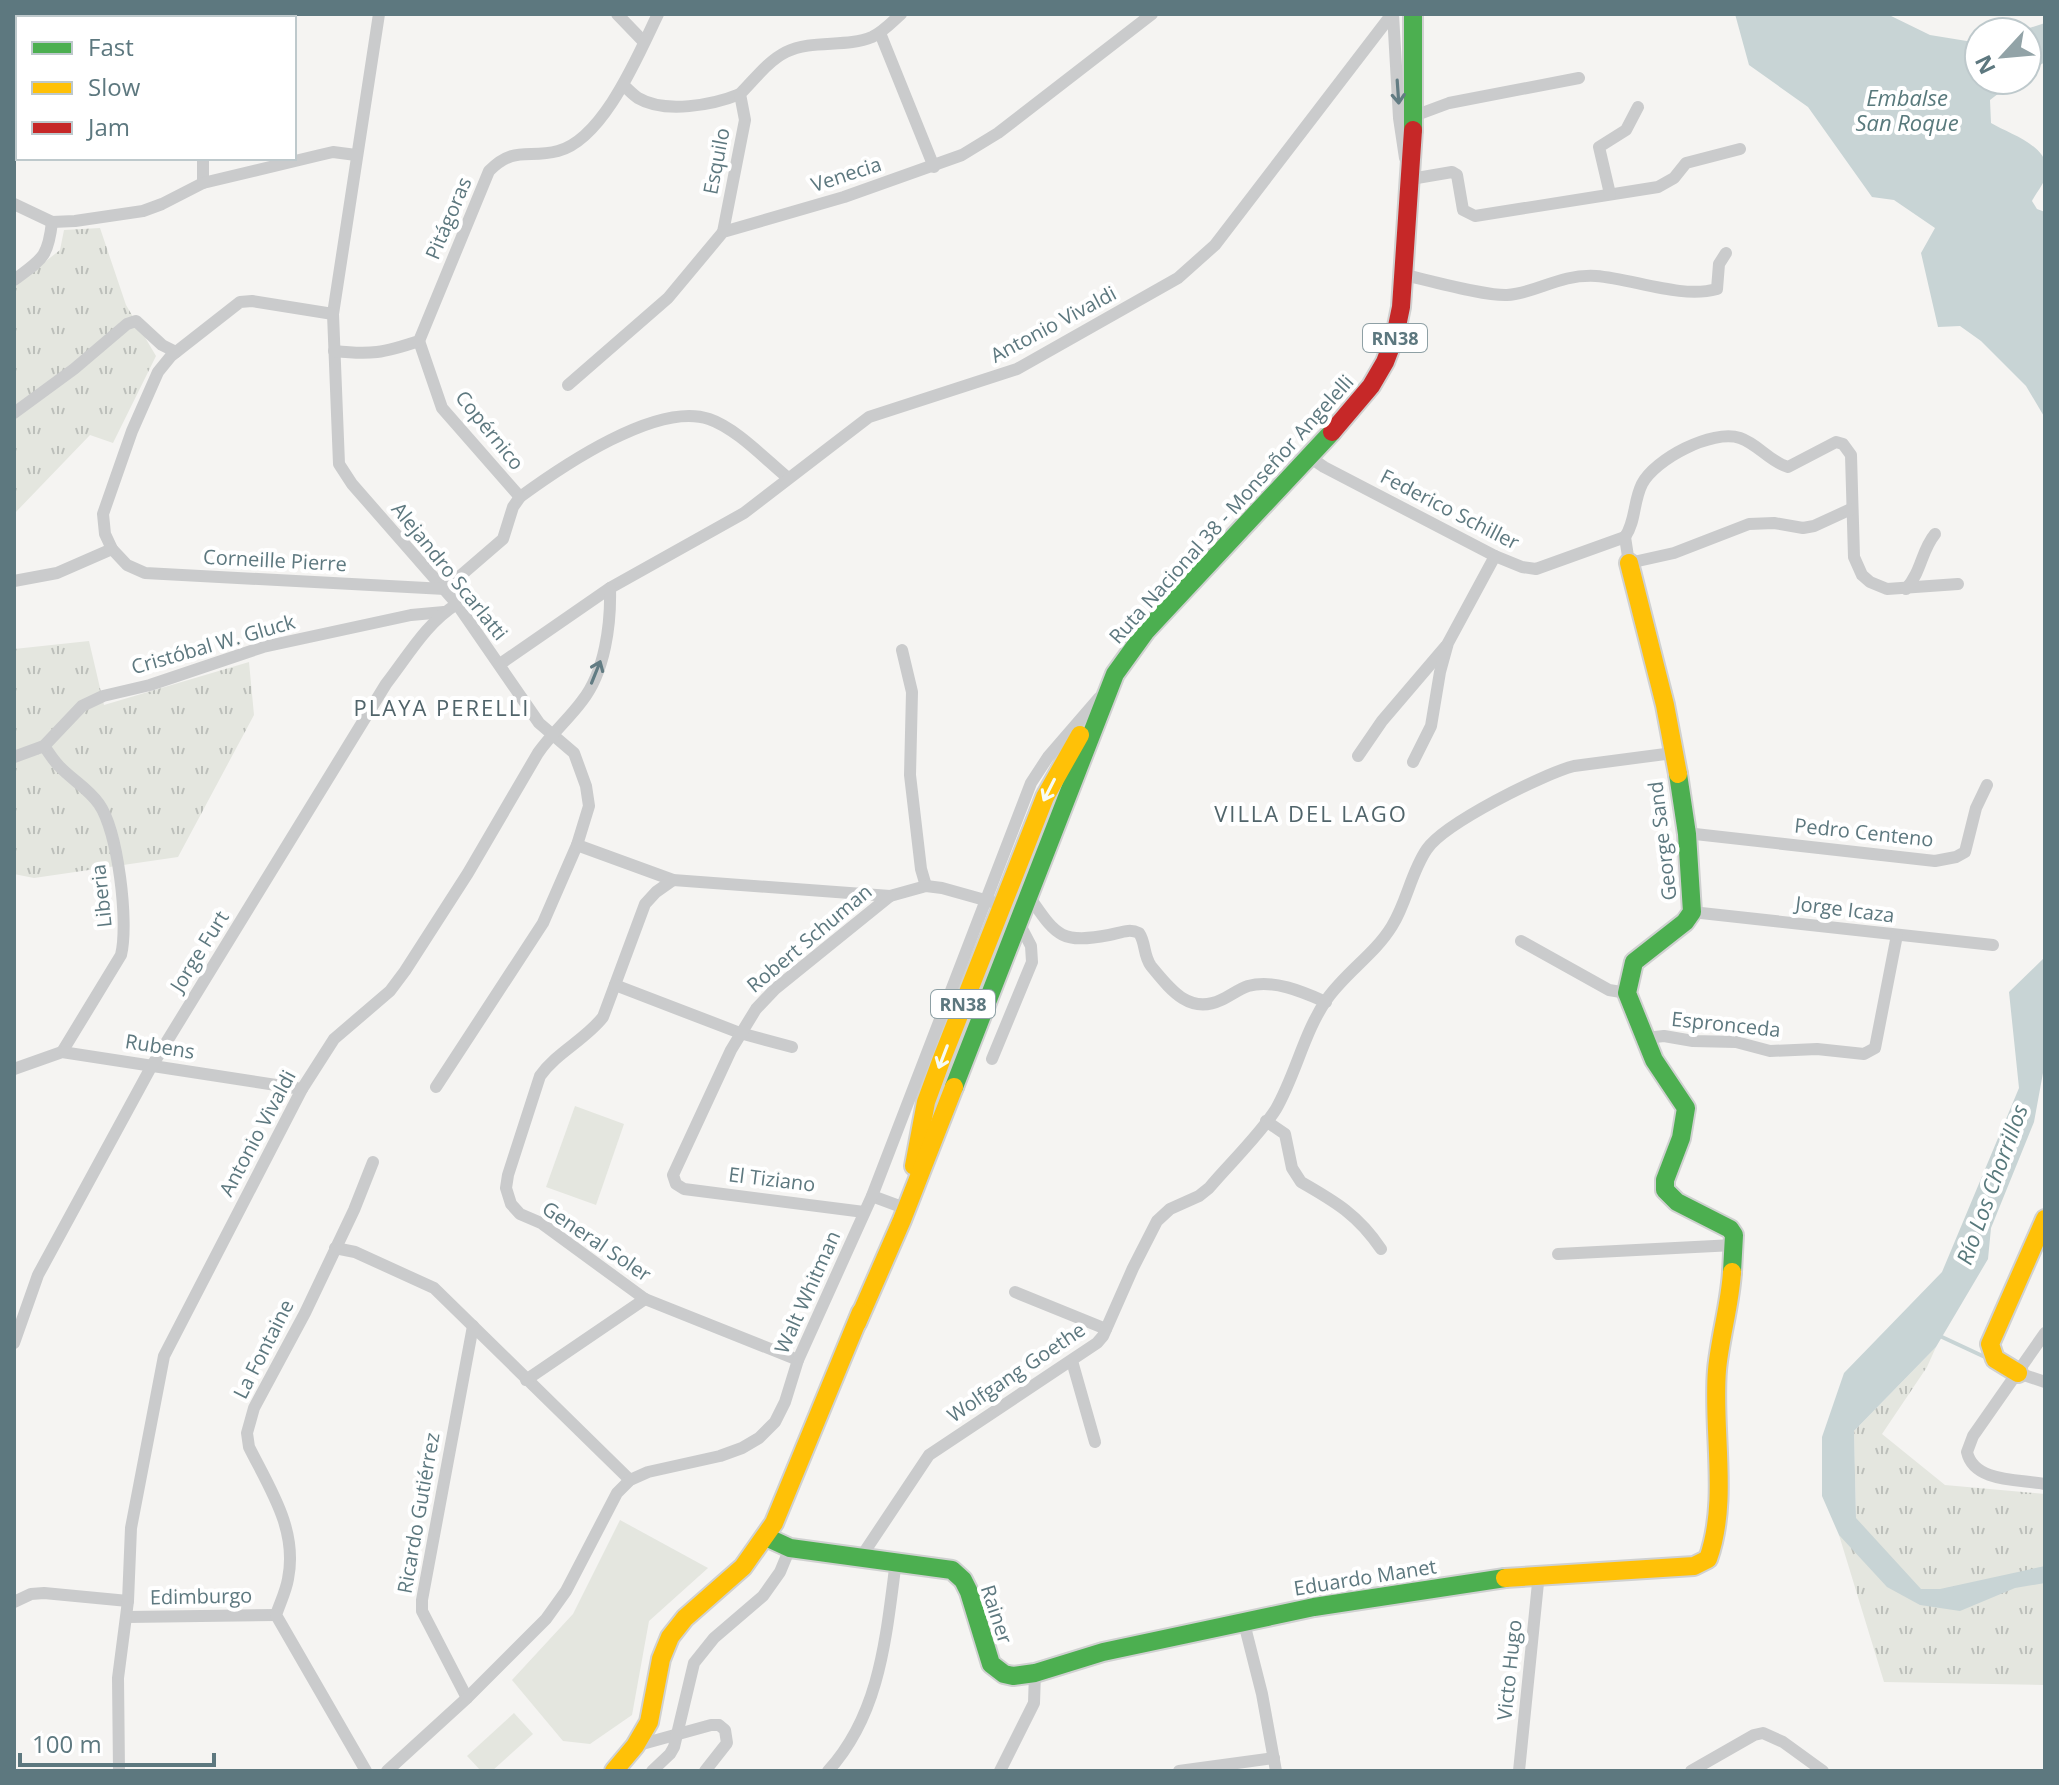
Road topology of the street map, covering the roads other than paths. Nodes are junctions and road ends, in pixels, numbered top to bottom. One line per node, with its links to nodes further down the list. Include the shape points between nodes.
1 (379, 14): 16 (street, Alejandro Scarlatti)
2 (617, 14): 9 (street)
3 (658, 14): 9 (street, Pitágoras)
4 (901, 14): 8 (street)
5 (1152, 14): 18 (street, Venecia, via 998,133)
6 (1392, 14): 20 (street, one-way to 20, via 1399,118); 35 (street, Antonio Vivaldi, via 1215,245 1178,278 1017,369 869,417)
7 (1413, 14): 14 (main road, Ruta Nacional 38 - Monseñor Angelelli / RN38)
8 (880, 33): 12 (street, via 785,52); 18 (street)
9 (644, 42): 11 (street, Pitágoras)
10 (1579, 78): 14 (street, via 1449,103)
11 (623, 85): 12 (street, via 639,98 674,106 721,102); 29 (street, Pitágoras, via 596,124 570,146 557,152 511,154 489,171)
12 (740, 94): 24 (street, Esquilo, via 745,120)
13 (1638, 107): 21 (street, via 1626,130 1599,147)
14 (1414, 116): 20 (main road, Ruta Nacional 38 - Monseñor Angelelli / RN38)
15 (1740, 149): 21 (street, via 1686,163 1658,187)
16 (356, 155): 19 (street, via 333,152); 28 (street, Alejandro Scarlatti)
17 (203, 160): 19 (street)
18 (934, 167): 24 (street, Venecia)
19 (203, 183): 23 (street, via 143,211)
20 (1411, 185): 21 (street, via 1452,172 1463,210 1475,216); 26 (main road, Ruta Nacional 38 - Monseñor Angelelli / RN38)
21 (1610, 194)
22 (14, 204): 23 (street)
23 (52, 222): 27 (street, via 44,256)
24 (723, 232): 32 (street, via 668,298)
25 (1726, 253): 26 (street, via 1719,264 1717,289 1708,292 1575,276 1506,295)
26 (1404, 275): 34 (main road, Ruta Nacional 38 - Monseñor Angelelli / RN38, via 1398,325 1379,378)
27 (14, 280)
28 (333, 314): 30 (street, Alejandro Scarlatti); 31 (street, via 240,302)
29 (419, 341): 30 (street, via 367,355); 36 (street, Copérnico, via 442,408)
30 (334, 351): 46 (street, Alejandro Scarlatti, via 339,464)
31 (176, 352): 33 (street, via 136,321 127,324); 40 (street, via 158,372 103,514)
32 (568, 385)
33 (14, 413)
34 (1311, 458): 41 (street, Federico Schiller); 53 (main road, Ruta Nacional 38 - Monseñor Angelelli / RN38, via 1146,631)
35 (788, 478): 36 (street, via 726,427 694,415 632,431 591,449); 45 (street, Antonio Vivaldi, via 744,513)
36 (520, 497): 46 (street, via 503,539)
37 (1851, 509): 39 (street, via 1851,455 1843,444 1829,444 1788,467 1744,439 1710,438 1648,475); 42 (street, via 1803,528 1749,524 1674,553); 47 (street, via 1854,557 1862,575 1879,587)
38 (1935, 534): 47 (street)
39 (1625, 537): 41 (street, Federico Schiller, via 1536,569); 42 (street)
40 (112, 549): 43 (street, via 57,573); 46 (street, Corneille Pierre, via 127,565 145,573)
41 (1495, 556): 50 (street)
42 (1629, 563): 56 (main road, George Sand)
43 (14, 581)
44 (1958, 584): 47 (street)
45 (610, 588): 52 (street, Antonio Vivaldi); 54 (street, Antonio Vivaldi, one-way to 45, via 584,700 600,664 611,612)
46 (445, 589): 48 (street, Alejandro Scarlatti)
47 (1906, 589)
48 (457, 604): 49 (street, Jorge Furt); 52 (street, Alejandro Scarlatti)
49 (444, 612): 55 (street, Cristóbal W. Gluck, via 263,647 103,696 82,706); 81 (street, Jorge Furt, via 386,684)
50 (1448, 643): 58 (street); 59 (street, via 1431,726)
51 (902, 650): 64 (street, via 912,692 910,775)
52 (500, 664): 54 (street, Alejandro Scarlatti)
53 (1104, 695): 65 (main road, Ruta Nacional 38 - Monseñor Angelelli / RN38); 67 (main road, Ruta Nacional 38 - Monseñor Angelelli / RN38, via 1050,786)
54 (550, 734): 62 (street, Alejandro Scarlatti, via 574,753 586,786 589,806); 85 (street, Antonio Vivaldi, via 405,971 390,991 334,1039)
55 (44, 746): 57 (street, Cristóbal W. Gluck); 79 (street, Liberia, via 57,765 89,791 111,824 125,939 121,955)
56 (1673, 753): 61 (main road, George Sand); 75 (street, Wolfgang Goethe, via 1558,770 1444,833 1425,850 1392,927)
57 (16, 754)
58 (1358, 756)
59 (1413, 762)
60 (1987, 785): 61 (street, Pedro Centeno, via 1965,852 1948,860)
61 (1686, 833): 68 (main road, George Sand)
62 (577, 845): 63 (street); 84 (street, Alejandro Scarlatti, via 543,923)
63 (673, 880): 66 (street); 73 (street, via 645,904)
64 (926, 886): 66 (street); 67 (street)
65 (1028, 895): 67 (main road, via 1019,905); 69 (main road, Ruta Nacional 38 - Monseñor Angelelli / RN38); 75 (street, via 1063,937 1139,933 1149,963 1179,998 1192,1004 1212,1004 1254,985 1291,988)
66 (890, 896): 76 (street, Robert Schuman, via 775,989)
67 (994, 903): 83 (main road, via 1010,917 1010,927 966,1040); 89 (street, Walt Whitman); 90 (main road, Ruta Nacional 38 - Monseñor Angelelli / RN38, one-way to 90, via 926,1102 916,1161)
68 (1692, 912): 70 (street, Jorge Icaza); 74 (main road, George Sand, via 1634,962)
69 (1018, 921): 80 (street, via 1031,946 1032,962); 83 (main road, Ruta Nacional 38 - Monseñor Angelelli / RN38)
70 (1897, 935): 72 (street, Jorge Icaza); 77 (street, Espronceda, via 1871,1052 1770,1051 1736,1042)
71 (1521, 941): 74 (street, via 1609,990)
72 (1993, 945)
73 (615, 985): 76 (street); 98 (street, General Soler, via 592,1031 540,1076 506,1188 520,1214 541,1223)
74 (1627, 993): 77 (main road)
75 (1326, 1002): 86 (street, Wolfgang Goethe)
76 (740, 1033): 78 (street); 88 (street, Robert Schuman, via 676,1165)
77 (1646, 1038): 93 (main road, via 1686,1108 1665,1190 1677,1202 1730,1229)
78 (792, 1047)
79 (62, 1052): 81 (street, Rubens); 82 (street, Rubens)
80 (992, 1059)
81 (152, 1065): 85 (street, Rubens); 103 (street, Jorge Furt, via 38,1275)
82 (14, 1069)
83 (961, 1070): 99 (main road, Ruta Nacional 38 - Monseñor Angelelli / RN38)
84 (436, 1087)
85 (302, 1089): 117 (street, Antonio Vivaldi, via 164,1356 132,1516)
86 (1266, 1121): 95 (street, via 1285,1134 1301,1182 1349,1211); 101 (street, Wolfgang Goethe, via 1209,1188 1157,1221)
87 (373, 1162): 94 (street, La Fontaine)
88 (676, 1184): 91 (street, El Tiziano)
89 (872, 1196): 90 (street); 91 (street, Walt Whitman)
90 (899, 1206): 99 (main road, Ruta Nacional 38 - Monseñor Angelelli / RN38)
91 (864, 1212): 104 (street, Walt Whitman)
92 (2045, 1219): 106 (main road, via 1990,1344 1997,1362)
93 (1734, 1245): 96 (street); 116 (main road, Eduardo Manet, via 1717,1371 1715,1540 1708,1559 1694,1566)
94 (335, 1248): 100 (street, via 434,1288); 119 (street, La Fontaine, via 254,1408 247,1433 288,1525 288,1578)
95 (1381, 1249)
96 (1558, 1254)
97 (1015, 1292): 101 (street)
98 (645, 1299): 104 (street, General Soler); 107 (street)
99 (857, 1323): 112 (main road, Ruta Nacional 38 - Monseñor Angelelli / RN38)
100 (473, 1326): 107 (street); 123 (street, Ricardo Gutiérrez, via 422,1600 422,1611)
101 (1106, 1329): 105 (street, Wolfgang Goethe, via 1097,1343)
102 (2045, 1333): 106 (street)
103 (14, 1343)
104 (798, 1360): 110 (street, Walt Whitman, via 775,1422 759,1438 720,1456)
105 (1072, 1361): 109 (street); 114 (street, Wolfgang Goethe, via 929,1455)
106 (2018, 1373): 108 (street); 111 (street, via 1967,1452 1973,1468 1983,1474)
107 (526, 1380): 110 (street)
108 (2045, 1382)
109 (1095, 1442)
110 (630, 1480): 123 (street, via 617,1493 556,1607)
111 (2045, 1484)
112 (766, 1537): 113 (main road, Rainer); 125 (main road, Ruta Nacional 38 - Monseñor Angelelli / RN38, via 743,1567 670,1637 649,1722)
113 (790, 1548): 114 (main road, Rainer); 124 (street, via 763,1596 714,1638 694,1663)
114 (861, 1557): 115 (main road, Rainer)
115 (896, 1561): 122 (main road, Rainer, via 957,1573 969,1592 991,1664 1013,1676); 133 (street, via 877,1680 856,1730)
116 (1539, 1573): 121 (main road, Eduardo Manet, via 1314,1607); 136 (street, Victo Hugo)
117 (128, 1601): 118 (street, Edimburgo, via 44,1593); 120 (street, Antonio Vivaldi)
118 (14, 1602)
119 (276, 1615): 120 (street, Edimburgo); 128 (street)
120 (127, 1617): 127 (street, Antonio Vivaldi, via 118,1678)
121 (1244, 1623): 122 (main road, Eduardo Manet, via 1103,1652); 126 (street)
122 (1035, 1673): 134 (street, via 1034,1703)
123 (467, 1698): 129 (street)
124 (676, 1735): 125 (street); 131 (street, via 670,1754); 132 (street, via 711,1725 725,1730 727,1743)
125 (635, 1746): 130 (main road, Ruta Nacional 38 - Monseñor Angelelli / RN38)
126 (1275, 1765): 135 (street)
127 (119, 1771)
128 (366, 1771)
129 (387, 1771)
130 (614, 1771)
131 (652, 1771)
132 (705, 1771)
133 (828, 1771)
134 (1000, 1771)
135 (1179, 1771)
136 (1519, 1771)
137 (1691, 1771): 138 (street, via 1763,1733)
138 (1823, 1771)

